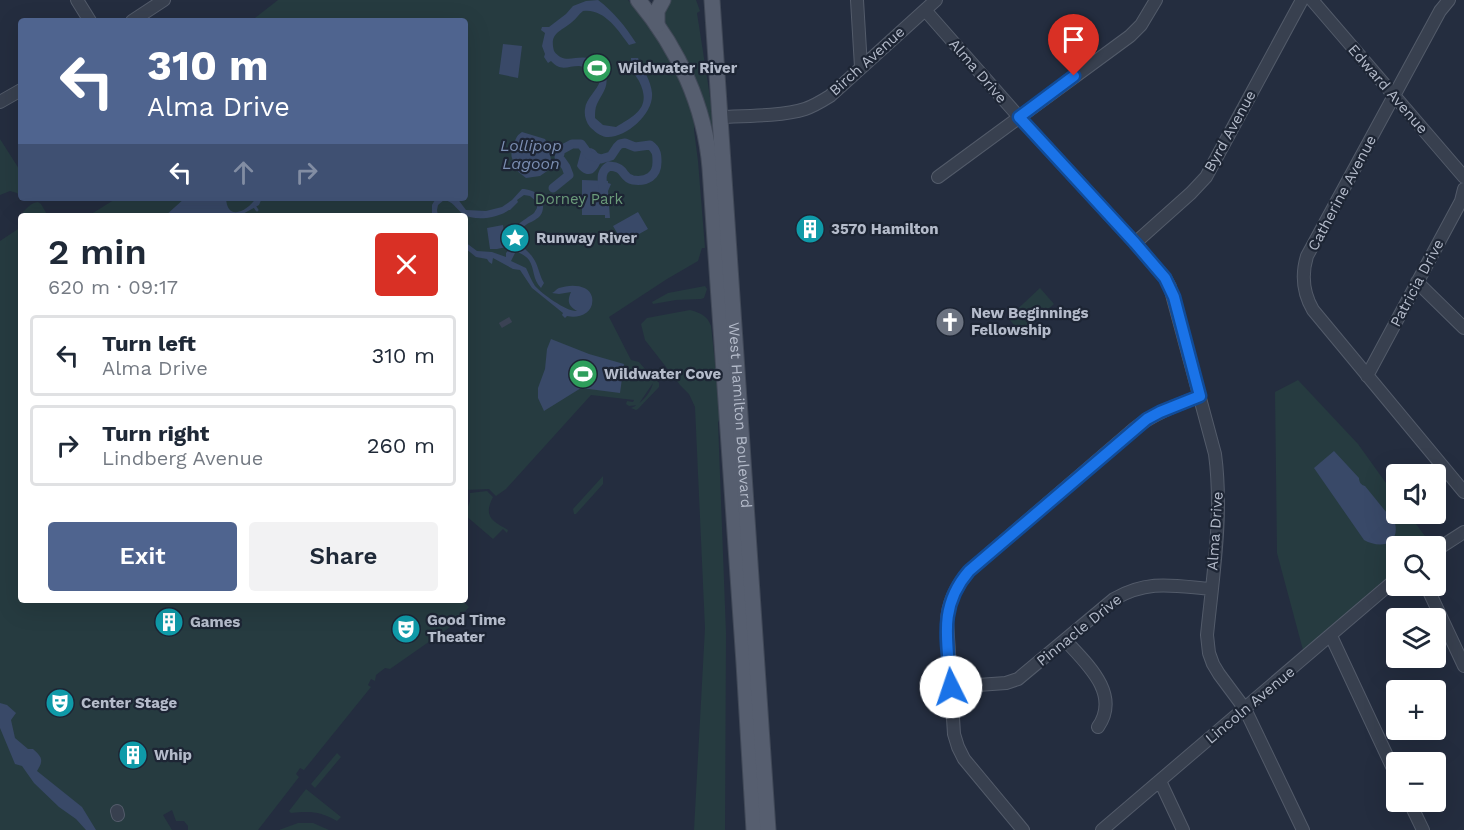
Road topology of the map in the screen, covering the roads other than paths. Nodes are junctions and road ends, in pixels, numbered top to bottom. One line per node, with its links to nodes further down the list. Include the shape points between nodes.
1 (77, 0): 14 (street)
2 (164, 0): 15 (street)
3 (638, 0): 17 (main road, West Hamilton Boulevard)
4 (663, 0): 17 (main road, via 657,11)
5 (701, 0): 16 (main road)
6 (712, 0): 16 (main road, West Hamilton Boulevard)
7 (857, 0): 18 (street)
8 (936, 0): 13 (street, Birch Avenue)
9 (1156, 0): 23 (street, via 1130,36)
10 (1302, 0): 27 (street, Byrd Avenue, via 1206,177)
11 (1312, 0): 20 (street, Edward Avenue)
12 (1449, 0): 20 (street, Catherine Avenue)
13 (924, 10): 18 (street, Birch Avenue); 23 (street, Alma Drive)
14 (88, 18)
15 (137, 18)
16 (714, 21): 22 (main road, West Hamilton Boulevard)
17 (657, 25): 47 (main road, West Hamilton Boulevard, via 695,98 710,162)
18 (861, 67): 22 (street, Birch Avenue, via 818,104 787,113)
19 (18, 92): 21 (street)
20 (1394, 96): 25 (street, Edward Avenue); 30 (street, Catherine Avenue, via 1304,265 1304,289 1313,310)
21 (0, 102)
22 (721, 117): 48 (main road, West Hamilton Boulevard)
23 (1019, 117): 24 (street); 27 (street, Alma Drive)
24 (938, 177)
25 (1464, 177)
26 (1464, 189): 28 (street, Patricia Drive)
27 (1135, 243): 31 (street, Alma Drive, via 1170,287)
28 (1418, 282): 29 (street); 30 (street, Patricia Drive)
29 (1464, 328)
30 (1367, 376): 32 (street, Catherine Avenue)
31 (1200, 396): 36 (street, Alma Drive, via 1218,478); 41 (street, via 1147,419 960,581 947,616)
32 (1464, 492)
33 (1464, 532): 34 (street)
34 (1446, 544)
35 (1386, 588): 38 (street, Lincoln Avenue)
36 (1211, 589): 39 (street, Pinnacle Drive, via 1162,585 1133,590 1114,599); 42 (street, Alma Drive, via 1209,654 1219,675)
37 (1431, 596): 40 (street)
38 (1331, 636): 42 (street, Lincoln Avenue); 44 (street)
39 (1065, 640): 41 (street, Pinnacle Drive, via 1018,680); 43 (street, via 1090,666 1103,689 1106,709)
40 (1464, 666)
41 (951, 687): 49 (street, via 954,734 963,759)
42 (1245, 709): 45 (street, Lincoln Avenue); 52 (street, Alma Drive)
43 (1098, 727)
44 (1386, 754)
45 (1160, 781): 50 (street, Lincoln Avenue); 51 (street)
46 (1414, 812): 53 (street)
47 (754, 830)
48 (768, 830)
49 (1023, 830)
50 (1102, 830)
51 (1183, 830)
52 (1303, 830)
53 (1422, 830)

